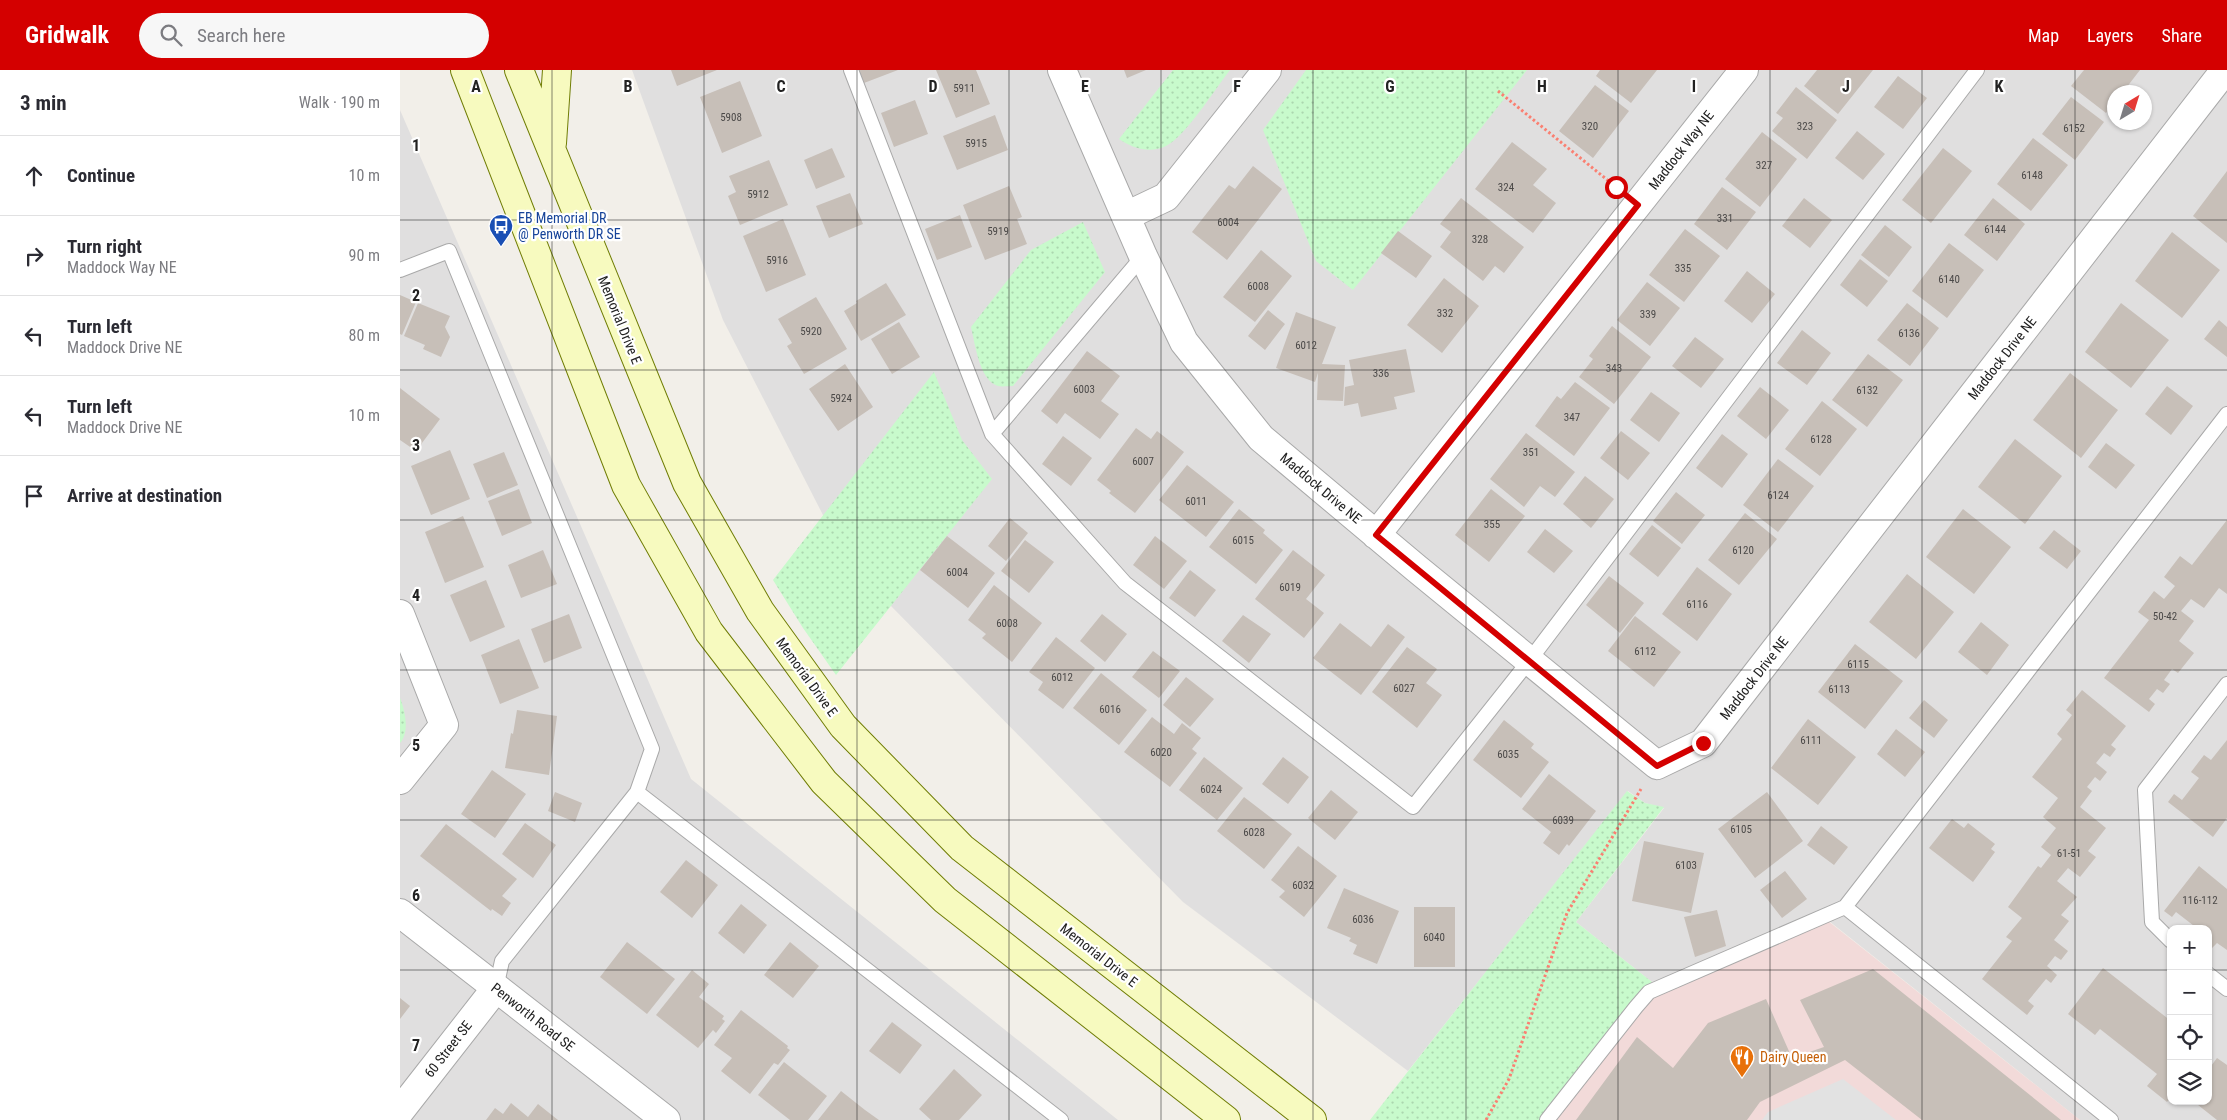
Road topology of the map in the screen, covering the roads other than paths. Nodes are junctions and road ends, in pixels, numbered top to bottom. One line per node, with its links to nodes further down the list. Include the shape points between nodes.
1 (465, 70): 31 (main road, via 626,485 709,632 824,782 945,900)
2 (519, 70): 10 (main road, Memorial Drive E)
3 (557, 70): 10 (main road)
4 (851, 70): 15 (lane)
5 (1062, 70): 11 (street, Maddock Drive NE)
6 (1268, 70): 11 (street, via 1166,197)
7 (1744, 70): 16 (street, Maddock Way NE)
8 (1977, 70): 18 (lane)
9 (2225, 70): 18 (street, Maddock Drive NE, via 1703,743 1657,766)
10 (551, 152): 32 (main road, Memorial Drive E, via 687,483 760,611 843,726 962,848)
11 (1126, 216): 12 (street, Maddock Drive NE)
12 (1143, 256): 15 (lane); 16 (street, Maddock Drive NE, via 1184,342 1261,438)
13 (400, 270): 21 (lane, via 449,251 652,749)
14 (2227, 414): 22 (lane)
15 (992, 434): 18 (lane, via 1125,584 1413,806)
16 (1376, 535): 18 (street, Maddock Drive NE)
17 (400, 614): 20 (street, via 444,725)
18 (1529, 661)
19 (2227, 684): 24 (lane, via 2145,790 2152,922)
20 (400, 780)
21 (637, 792): 26 (lane, via 502,961); 30 (lane)
22 (1845, 907): 33 (lane, via 1649,992); 34 (lane)
23 (400, 913): 26 (street, Penworth Road SE)
24 (2167, 937)
25 (2212, 977): 27 (lane)
26 (496, 988): 28 (street, 60 Street SE); 29 (street, Penworth Road SE)
27 (2227, 989)
28 (400, 1111)
29 (666, 1120)
30 (1061, 1120)
31 (1226, 1120)
32 (1312, 1120)
33 (1547, 1120)
34 (2111, 1120)

